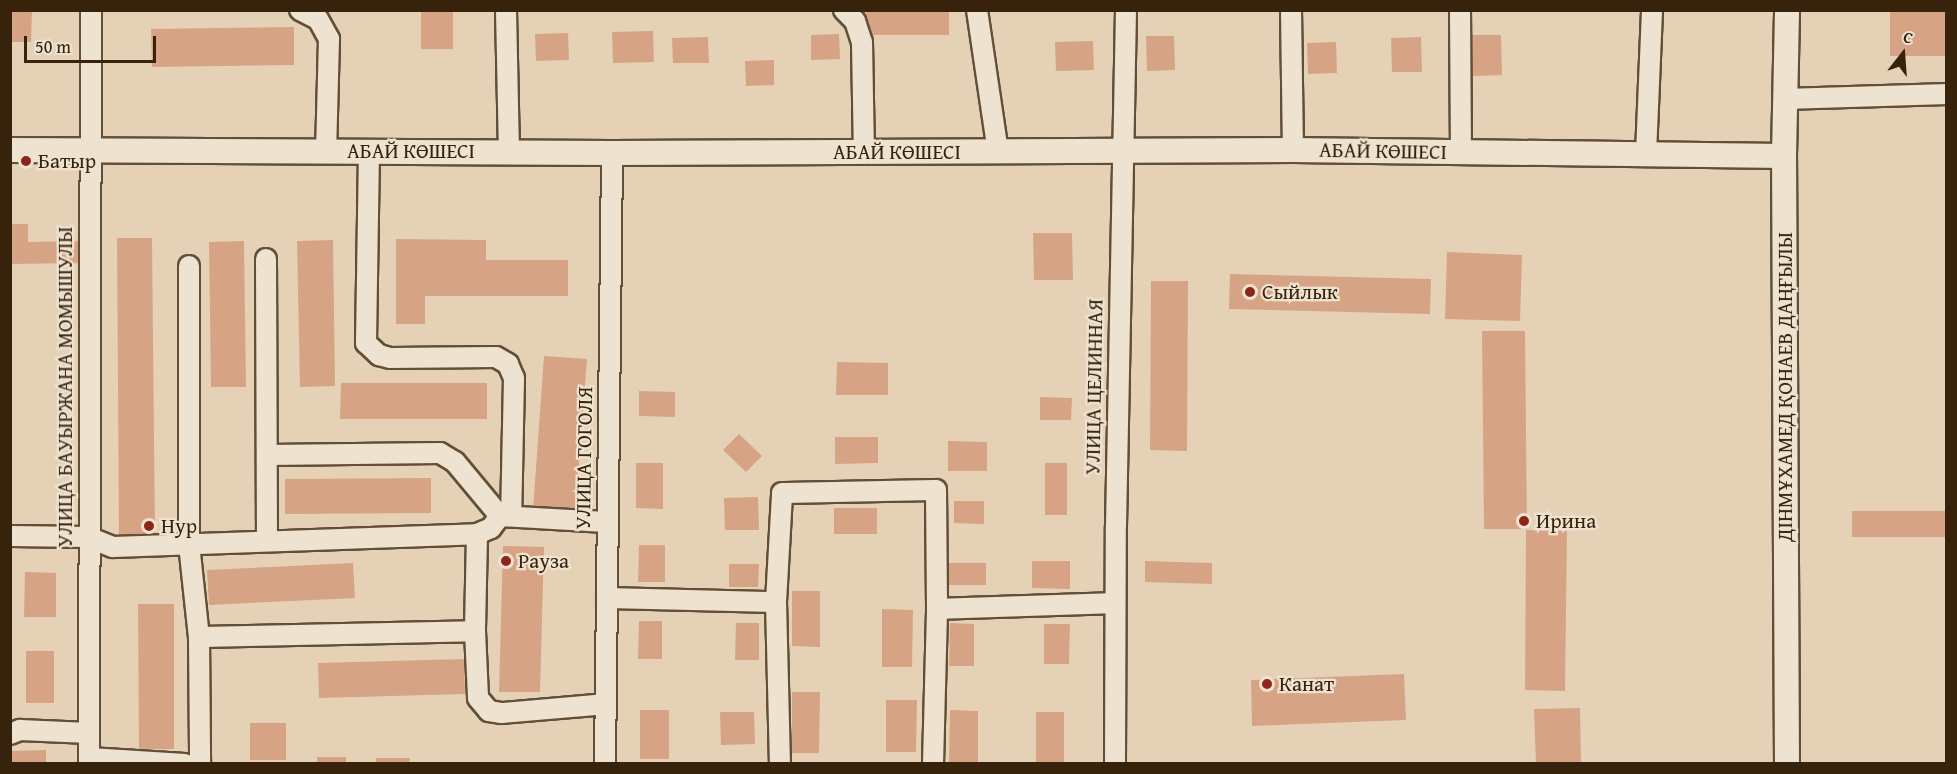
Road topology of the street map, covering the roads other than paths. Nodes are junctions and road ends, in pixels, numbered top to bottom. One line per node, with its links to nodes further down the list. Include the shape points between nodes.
1 (91, 10): 14 (street, УЛИЦА БАУЫРЖАНА МОМЫШУЛЫ)
2 (300, 10): 16 (street, via 318,19 329,39)
3 (506, 10): 18 (street)
4 (844, 10): 20 (street, via 855,21 862,42)
5 (977, 10): 21 (street)
6 (1125, 10): 22 (street, УЛИЦА ЦЕЛИННАЯ)
7 (1292, 10): 15 (street)
8 (1460, 10): 19 (street)
9 (1652, 10): 24 (street)
10 (1787, 10): 12 (street, ДІНМҰХАМЕД ҚОНАЕВ ДАҢҒЫЛЫ)
11 (1947, 94): 12 (street)
12 (1786, 99): 25 (street, ДІНМҰХАМЕД ҚОНАЕВ ДАҢҒЫЛЫ)
13 (10, 150): 14 (street, АБАЙ КӨШЕСІ)
14 (90, 150): 16 (street, АБАЙ КӨШЕСІ); 33 (street, УЛИЦА БАУЫРЖАНА МОМЫШУЛЫ)
15 (1293, 150): 19 (street, АБАЙ КӨШЕСІ); 22 (street, АБАЙ КӨШЕСІ)
16 (326, 151): 17 (street, АБАЙ КӨШЕСІ)
17 (369, 151): 18 (street, АБАЙ КӨШЕСІ); 29 (street, via 366,343 379,355 390,358 496,357 508,364 514,378)
18 (509, 151): 23 (street, АБАЙ КӨШЕСІ)
19 (1461, 151): 24 (street, АБАЙ КӨШЕСІ)
20 (864, 152): 21 (street, АБАЙ КӨШЕСІ); 23 (street, АБАЙ КӨШЕСІ)
21 (998, 152): 22 (street, АБАЙ КӨШЕСІ)
22 (1124, 152): 38 (street, УЛИЦА ЦЕЛИННАЯ)
23 (612, 153): 30 (street, УЛИЦА ГОГОЛЯ)
24 (1646, 154): 25 (street, АБАЙ КӨШЕСІ)
25 (1784, 156): 52 (street, ДІНМҰХАМЕД ҚОНАЕВ ДАҢҒЫЛЫ)
26 (266, 259): 28 (street)
27 (189, 266): 35 (street)
28 (267, 455): 29 (street, via 440,453 455,462); 34 (street)
29 (505, 516): 30 (street); 31 (street)
30 (606, 522): 36 (street, УЛИЦА ГОГОЛЯ)
31 (477, 534): 34 (street); 40 (street)
32 (10, 536): 33 (street)
33 (88, 537): 35 (street, via 113,547); 43 (street, УЛИЦА БАУЫРЖАНА МОМЫШУЛЫ)
34 (267, 541): 35 (street)
35 (189, 544): 41 (street)
36 (607, 598): 37 (street); 42 (street, УЛИЦА ГОГОЛЯ)
37 (776, 602): 39 (street, via 782,493 936,490); 49 (street)
38 (1115, 603): 39 (street); 51 (street, УЛИЦА ЦЕЛИННАЯ)
39 (937, 609): 50 (street)
40 (475, 631): 41 (street); 42 (street, via 478,698 489,711)
41 (199, 637): 47 (street)
42 (606, 704): 48 (street, УЛИЦА ГОГОЛЯ)
43 (89, 733): 44 (street, via 20,730); 45 (street, УЛИЦА БАУЫРЖАНА МОМЫШУЛЫ)
44 (10, 734)
45 (88, 761): 46 (street)
46 (185, 764)
47 (200, 764)
48 (605, 764)
49 (780, 764)
50 (933, 764)
51 (1114, 764)
52 (1787, 764)

